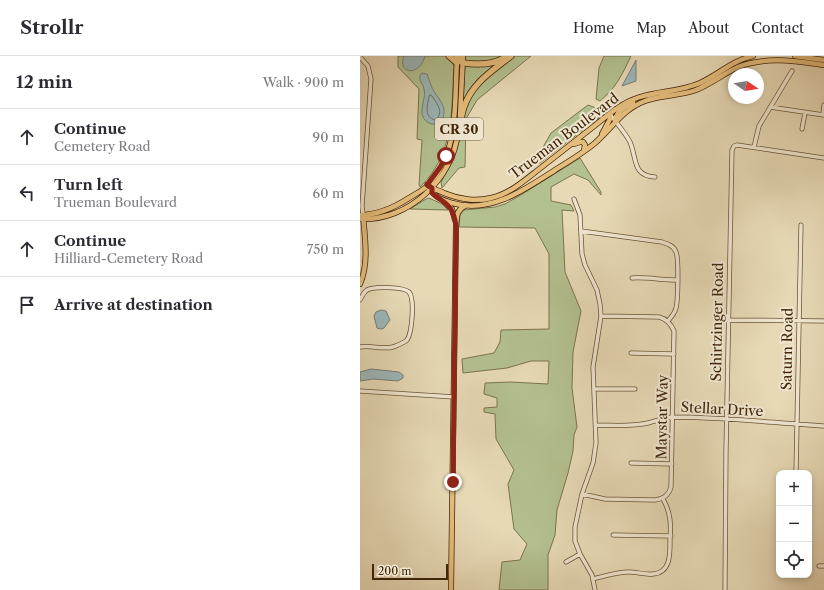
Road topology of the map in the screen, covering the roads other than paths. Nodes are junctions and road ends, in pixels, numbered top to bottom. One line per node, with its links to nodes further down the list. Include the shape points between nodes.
1 (449, 56): 10 (highway)
2 (458, 56): 10 (highway)
3 (464, 56): 10 (main road, CR 30)
4 (507, 56): 10 (highway, via 486,64)
5 (511, 56): 21 (highway, via 483,78 471,92 464,107)
6 (753, 56): 13 (main road, Trueman Boulevard, via 734,63 694,86)
7 (795, 56): 9 (main road)
8 (360, 57): 34 (street, via 368,66 371,79)
9 (824, 60)
10 (460, 63): 21 (main road, CR 30); 29 (main road, CR 30, via 450,144)
11 (824, 65): 19 (main road, Trueman Boulevard, via 777,59 750,62 703,87 646,100 627,111)
12 (792, 71): 15 (street)
13 (637, 98): 17 (main road, Trueman Boulevard); 19 (main road, via 619,111)
14 (824, 105): 18 (street)
15 (770, 107): 16 (street); 24 (street, via 757,130)
16 (805, 112): 18 (street); 20 (street)
17 (610, 114): 19 (street); 22 (main road); 23 (main road, Trueman Boulevard)
18 (823, 115)
19 (615, 122): 22 (main road, Trueman Boulevard); 27 (street, via 630,141 639,169 646,176)
20 (802, 129)
21 (458, 135): 29 (main road, CR 30, via 449,163)
22 (600, 138): 25 (main road, Trueman Boulevard)
23 (568, 147): 25 (main road, via 583,142); 28 (main road, Trueman Boulevard)
24 (754, 147): 26 (street, Schirtzinger Road); 43 (street, Schirtzinger Road, via 737,145 732,150)
25 (583, 151): 30 (main road, Trueman Boulevard)
26 (824, 158)
27 (655, 177)
28 (516, 186): 29 (main road, Trueman Boulevard, via 504,194 476,200 452,196); 30 (main road)
29 (429, 187): 32 (main road, via 432,193); 34 (main road, via 389,209)
30 (515, 194): 33 (main road, Trueman Boulevard, via 492,204)
31 (574, 199): 37 (street, via 580,215)
32 (443, 200): 33 (main road, Trueman Boulevard); 36 (main road, via 453,212)
33 (465, 206): 36 (main road, via 458,212)
34 (362, 217): 40 (main road, via 365,262)
35 (801, 225): 45 (street, Saturn Road)
36 (456, 226): 54 (main road)
37 (581, 231): 39 (street, via 670,245 678,255); 42 (street, via 582,254 596,290)
38 (632, 278): 39 (street)
39 (677, 280): 44 (street, via 677,307)
40 (360, 284)
41 (360, 300): 48 (street, via 365,292 373,288 396,288 407,291 412,301 411,331 407,340 390,348)
42 (601, 316): 44 (street, via 655,317); 52 (street, via 593,367)
43 (728, 320): 45 (street); 56 (street, Schirtzinger Road)
44 (668, 321): 50 (street, Maystar Way, via 674,331)
45 (799, 321): 46 (street); 57 (street, Saturn Road)
46 (824, 321)
47 (360, 341): 48 (street)
48 (361, 346)
49 (631, 353): 50 (street)
50 (674, 354): 55 (street, Maystar Way)
51 (635, 389): 52 (street)
52 (594, 390): 58 (street)
53 (360, 391): 54 (street)
54 (454, 397): 70 (main road)
55 (673, 417): 56 (street, Stellar Drive); 58 (street, Stellar Drive, via 634,425); 61 (street, Maystar Way)
56 (726, 418): 57 (street, Stellar Drive); 72 (street, Schirtzinger Road)
57 (797, 424): 59 (street, Stellar Drive); 62 (street, Saturn Road)
58 (596, 425): 63 (street, via 593,462)
59 (824, 426)
60 (632, 463): 61 (street)
61 (672, 464): 64 (street, Maystar Way, via 671,487)
62 (796, 470)
63 (582, 494): 64 (street, via 612,500); 67 (street, via 575,527 575,542)
64 (663, 499): 66 (street, via 670,518)
65 (613, 535): 66 (street)
66 (670, 536): 69 (street, via 669,561 661,572 623,572)
67 (580, 554): 68 (street); 69 (street)
68 (566, 562)
69 (593, 579): 71 (street)
70 (451, 590)
71 (595, 590)
72 (725, 590)

